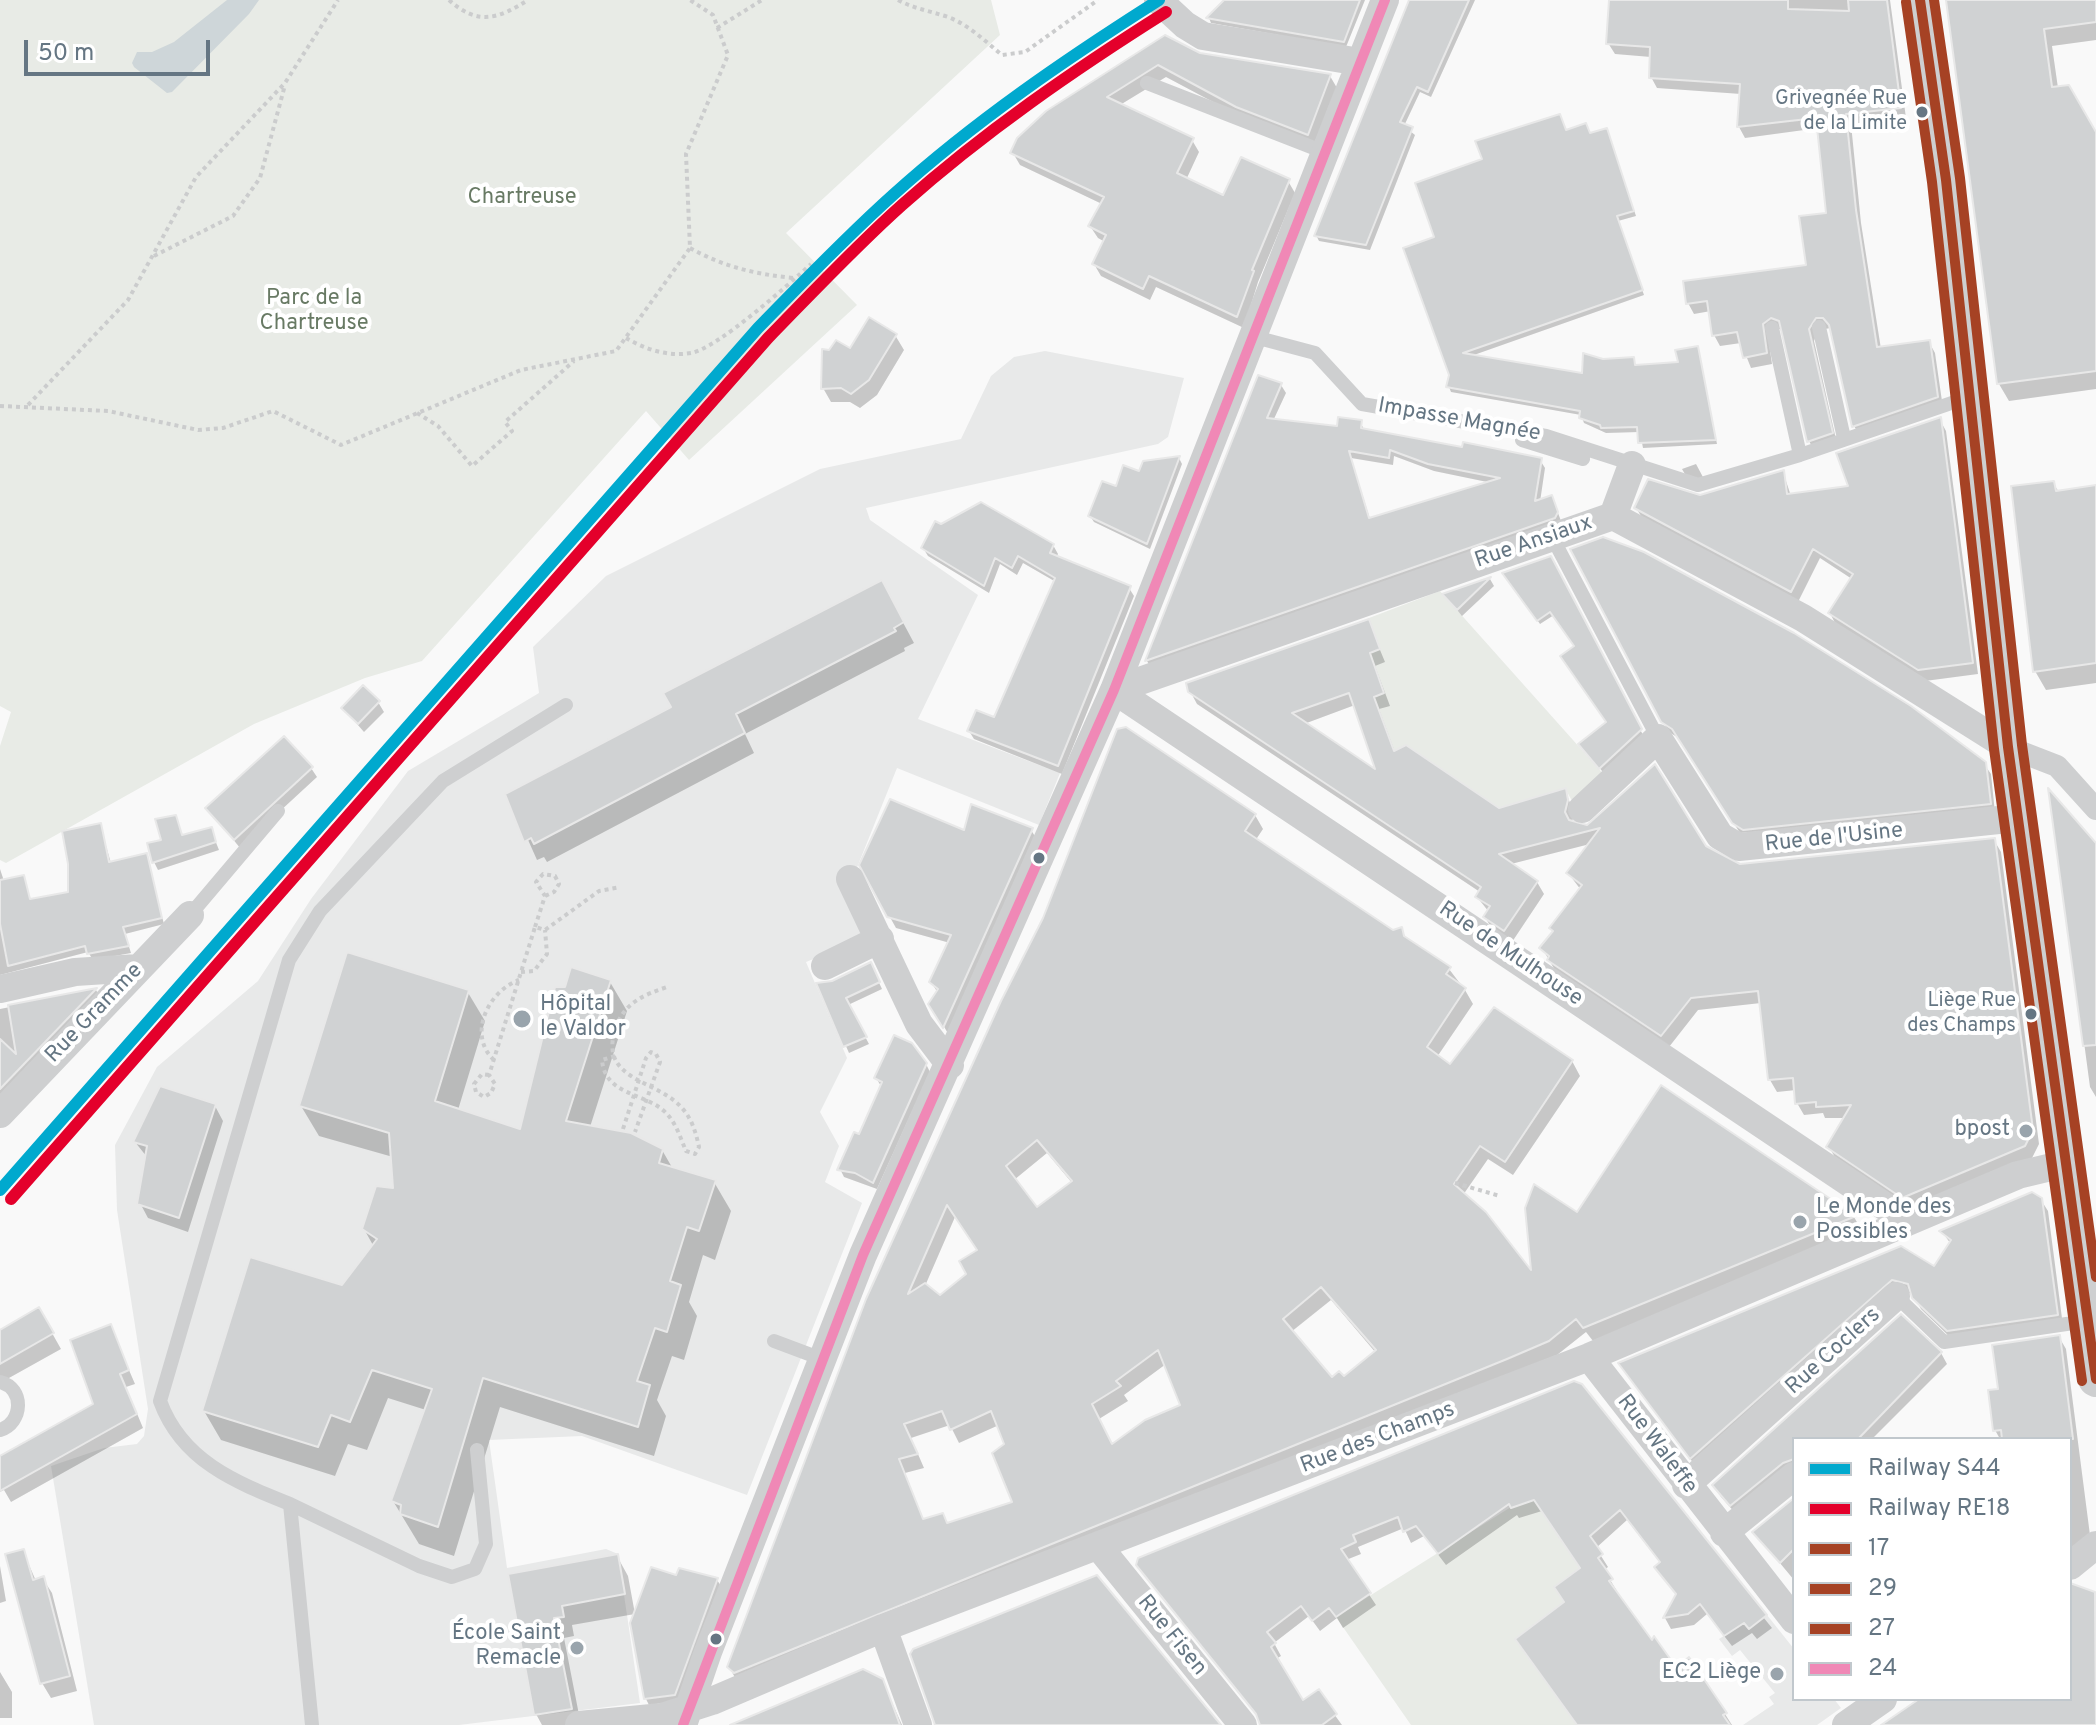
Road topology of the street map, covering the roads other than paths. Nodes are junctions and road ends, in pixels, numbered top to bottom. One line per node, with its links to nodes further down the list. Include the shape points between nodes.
1 (1158, 0): 4 (street, via 1203,36)
2 (1385, 0): 4 (street)
3 (1920, 0): 10 (street)
4 (1360, 62): 6 (street)
5 (1147, 83): 6 (lane)
6 (1324, 152): 9 (street)
7 (1819, 327): 12 (lane)
8 (1772, 328): 13 (lane)
9 (1251, 336): 14 (lane, Impasse Magnée, via 1315,353 1362,404 1546,436); 17 (street)
10 (1969, 397): 12 (lane); 20 (street)
11 (1389, 417): 14 (lane, via 1494,431)
12 (1844, 438): 13 (lane)
13 (1800, 455): 14 (lane, via 1698,485)
14 (1631, 469): 15 (street)
15 (1613, 516): 16 (street, Rue Ansiaux); 20 (street, Rue Ansiaux, via 1803,618)
16 (1551, 535): 17 (street, Rue Ansiaux); 19 (lane, Rue de l'Usine)
17 (1114, 690): 31 (street); 34 (street, Rue de Mulhouse)
18 (566, 705): 46 (lane, via 443,781 320,911 289,960 160,1401 169,1427 224,1477)
19 (1658, 738): 21 (street); 24 (street, Rue de l'Usine, via 1720,836 1739,847)
20 (2008, 747): 22 (street, via 2057,766); 24 (street)
21 (1582, 809)
22 (2096, 809)
23 (278, 811): 26 (lane)
24 (2018, 818): 33 (street)
25 (850, 879): 27 (street)
26 (190, 915): 29 (street, Rue Gramme)
27 (880, 939): 28 (street); 31 (street, via 919,1024)
28 (825, 966)
29 (138, 968): 30 (street, via 75,972); 32 (street, Rue Gramme)
30 (0, 989)
31 (950, 1065): 39 (street)
32 (0, 1114)
33 (2064, 1164): 34 (street, Rue des Champs, via 2018,1175); 36 (street)
34 (1905, 1220): 38 (street, Rue des Champs)
35 (1896, 1296): 36 (lane, Rue Coclers, via 1944,1342); 45 (street, Rue Coclers)
36 (2087, 1321): 40 (street)
37 (774, 1341): 39 (lane)
38 (1589, 1357): 45 (street, Rue Waleffe); 49 (street, Rue des Champs)
39 (822, 1359): 53 (street)
40 (2096, 1379)
41 (0, 1382): 42 (lane, via 17,1395 18,1409 15,1420)
42 (0, 1430)
43 (477, 1450): 46 (lane, via 486,1544 475,1569 452,1577)
44 (1792, 1478): 47 (street)
45 (1686, 1485): 47 (street, Rue Waleffe)
46 (290, 1504): 54 (lane)
47 (1724, 1533): 51 (street, Rue Waleffe)
48 (2096, 1545): 50 (street)
49 (1099, 1547): 52 (street, Rue des Champs); 57 (street, Rue Fisen)
50 (2072, 1564)
51 (1792, 1618)
52 (883, 1628): 53 (street, Rue des Champs); 56 (street)
53 (687, 1716): 55 (street, Rue des Champs)
54 (312, 1725)
55 (579, 1725)
56 (918, 1725)
57 (1243, 1725)

